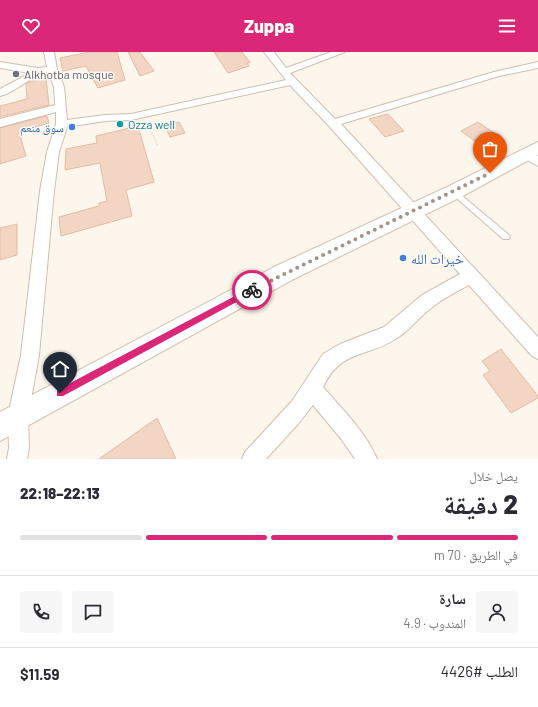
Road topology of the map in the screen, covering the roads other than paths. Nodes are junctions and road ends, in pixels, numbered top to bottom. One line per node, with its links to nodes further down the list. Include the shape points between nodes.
1 (49, 52): 6 (street)
2 (269, 52): 7 (street)
3 (340, 52): 7 (street)
4 (0, 65): 6 (street)
5 (538, 65): 11 (street, via 497,74)
6 (45, 70): 8 (street); 9 (street, via 58,87)
7 (289, 77): 11 (street); 12 (street, via 127,118 105,118)
8 (0, 93)
9 (62, 107): 10 (street); 12 (street)
10 (0, 123)
11 (333, 123): 15 (street)
12 (62, 124): 20 (street, via 53,152 47,191 30,355)
13 (534, 155): 14 (street)
14 (454, 192): 15 (street); 16 (lane)
15 (413, 211): 17 (street); 20 (street, via 284,273)
16 (506, 237)
17 (472, 276): 18 (street); 19 (street, via 447,288 423,305 404,324 383,337 333,357 320,371)
18 (538, 350)
19 (312, 389): 22 (street, via 285,424); 23 (street, via 349,433)
20 (9, 421): 21 (street, via 19,448)
21 (17, 459)
22 (252, 459)
23 (366, 459)

